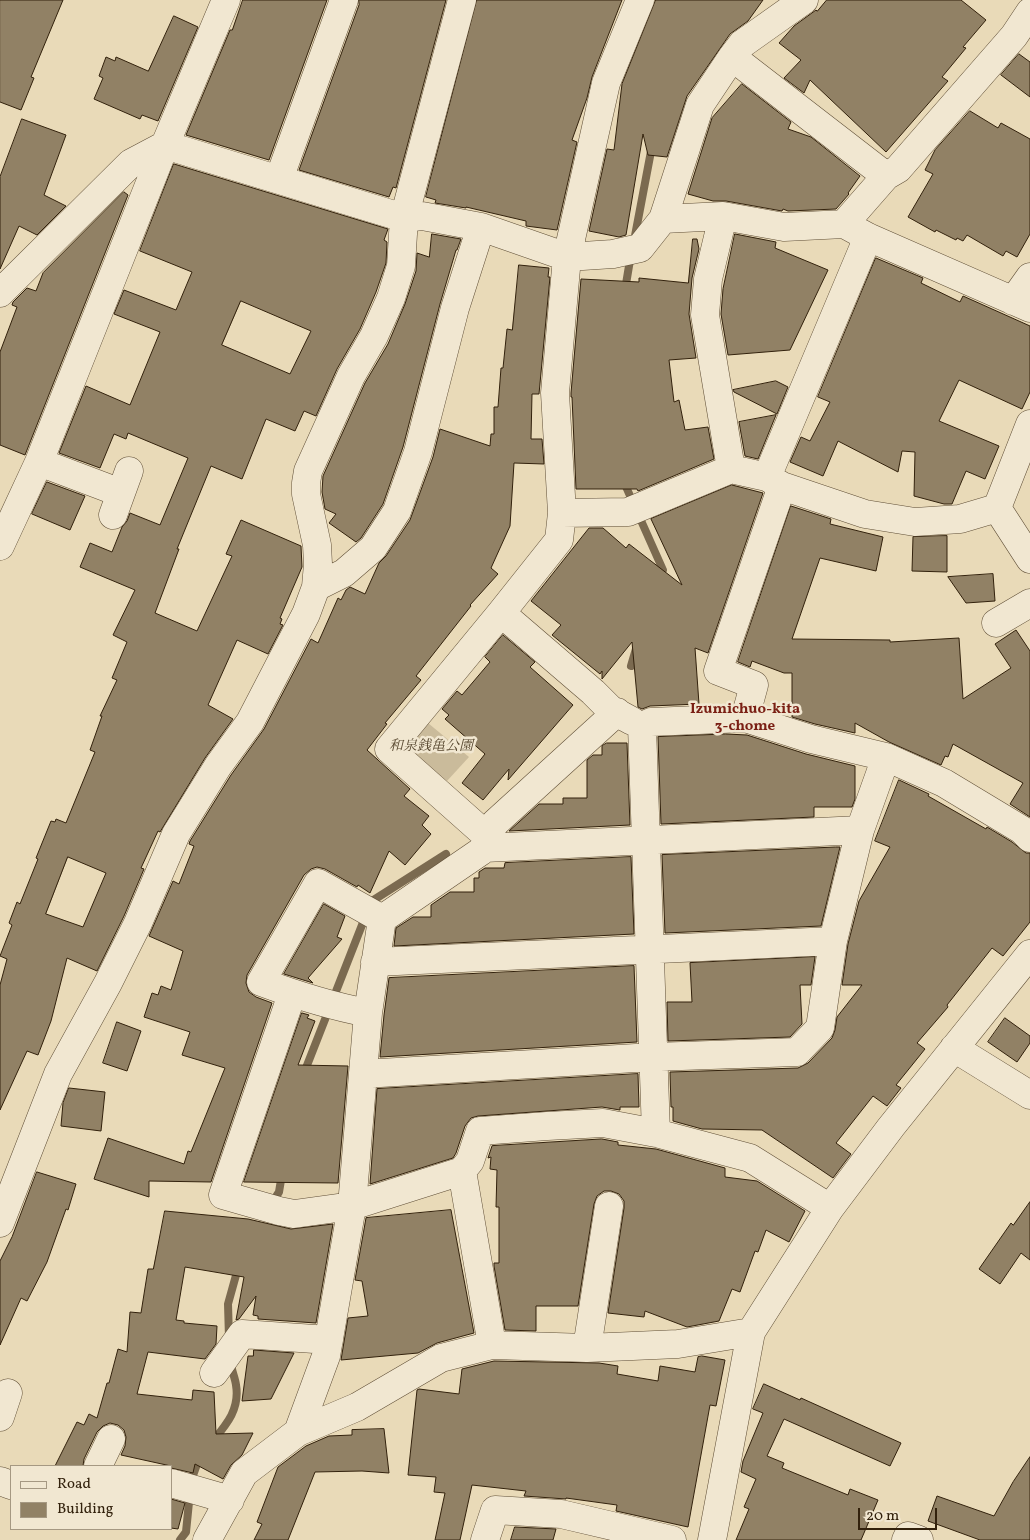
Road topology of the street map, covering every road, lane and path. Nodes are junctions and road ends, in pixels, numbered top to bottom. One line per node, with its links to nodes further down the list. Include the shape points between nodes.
1 (226, 0): 9 (street)
2 (344, 0): 11 (street)
3 (462, 0): 13 (street)
4 (640, 0): 18 (street, via 606,83)
5 (804, 0): 8 (street, via 742,44)
6 (1030, 12): 7 (street)
7 (1022, 39): 10 (street, via 898,169)
8 (732, 57): 10 (street); 14 (street, via 700,105)
9 (165, 145): 11 (street); 20 (street, via 132,163); 23 (street)
10 (886, 176): 15 (street)
11 (279, 179): 13 (street)
12 (723, 216): 14 (street); 15 (street, via 784,227); 24 (street, via 708,279 706,315)
13 (404, 218): 16 (street, via 422,216); 31 (street, via 401,266 391,298 308,471 306,494 317,545)
14 (663, 219): 18 (street, via 640,248 613,254)
15 (844, 224): 17 (street)
16 (481, 227): 18 (street); 31 (street, via 455,308 418,452 397,511 373,548 344,573)
17 (868, 237): 21 (street); 25 (street)
18 (567, 257): 28 (street, via 555,393)
19 (1030, 277): 21 (street)
20 (0, 293)
21 (1022, 304)
22 (1030, 424): 27 (street)
23 (39, 462): 26 (street); 29 (street)
24 (731, 469): 25 (street); 28 (street, via 637,509)
25 (775, 482): 27 (street, via 865,514 914,522 960,519); 36 (street, via 718,671 754,685)
26 (121, 493)
27 (997, 508): 30 (street)
28 (562, 513): 33 (street, via 559,540)
29 (0, 546)
30 (1030, 559)
31 (316, 587): 59 (street, via 306,614 250,722 176,834 138,923 58,1074)
32 (1030, 603): 34 (street)
33 (501, 613): 35 (street); 40 (street, via 389,749 462,813)
34 (996, 623)
35 (607, 705): 37 (street); 40 (street, via 495,823)
36 (745, 718): 37 (street, via 651,722); 38 (street, via 811,739)
37 (642, 726): 42 (street)
38 (886, 757): 39 (street); 41 (street, via 944,783)
39 (860, 830): 42 (street); 44 (street)
40 (485, 838): 42 (street); 43 (street, via 480,852)
41 (1030, 838)
42 (646, 840): 45 (street)
43 (370, 913): 47 (street); 48 (street, via 318,883 261,982)
44 (833, 941): 45 (street); 51 (street, via 820,1028 797,1052)
45 (650, 950): 47 (street); 51 (street)
46 (1030, 954): 50 (street)
47 (375, 962): 49 (street)
48 (304, 998): 49 (street); 56 (street, via 223,1195 294,1214)
49 (356, 1011): 52 (street)
50 (954, 1048): 53 (street); 58 (street)
51 (653, 1057): 52 (street); 54 (street)
52 (363, 1074): 56 (street)
53 (1030, 1095)
54 (656, 1133): 55 (street, via 603,1124 480,1131 470,1161); 58 (street, via 750,1158)
55 (462, 1170): 56 (street); 62 (street)
56 (352, 1206): 61 (street)
57 (609, 1206): 63 (street)
58 (830, 1208): 60 (street)
59 (0, 1223)
60 (751, 1332): 63 (street, via 678,1344); 71 (street)
61 (329, 1340): 64 (street, via 242,1334); 65 (street)
62 (492, 1345): 63 (street); 65 (street, via 441,1358 357,1407)
63 (587, 1348)
64 (214, 1373)
65 (298, 1432): 67 (street, via 244,1473)
66 (172, 1483): 67 (street)
67 (230, 1500): 68 (street)
68 (208, 1540)
69 (485, 1540): 70 (street, via 495,1510 561,1514)
70 (672, 1540)
71 (712, 1540)
72 (906, 1540): 73 (street, via 908,1536)
73 (920, 1540)

